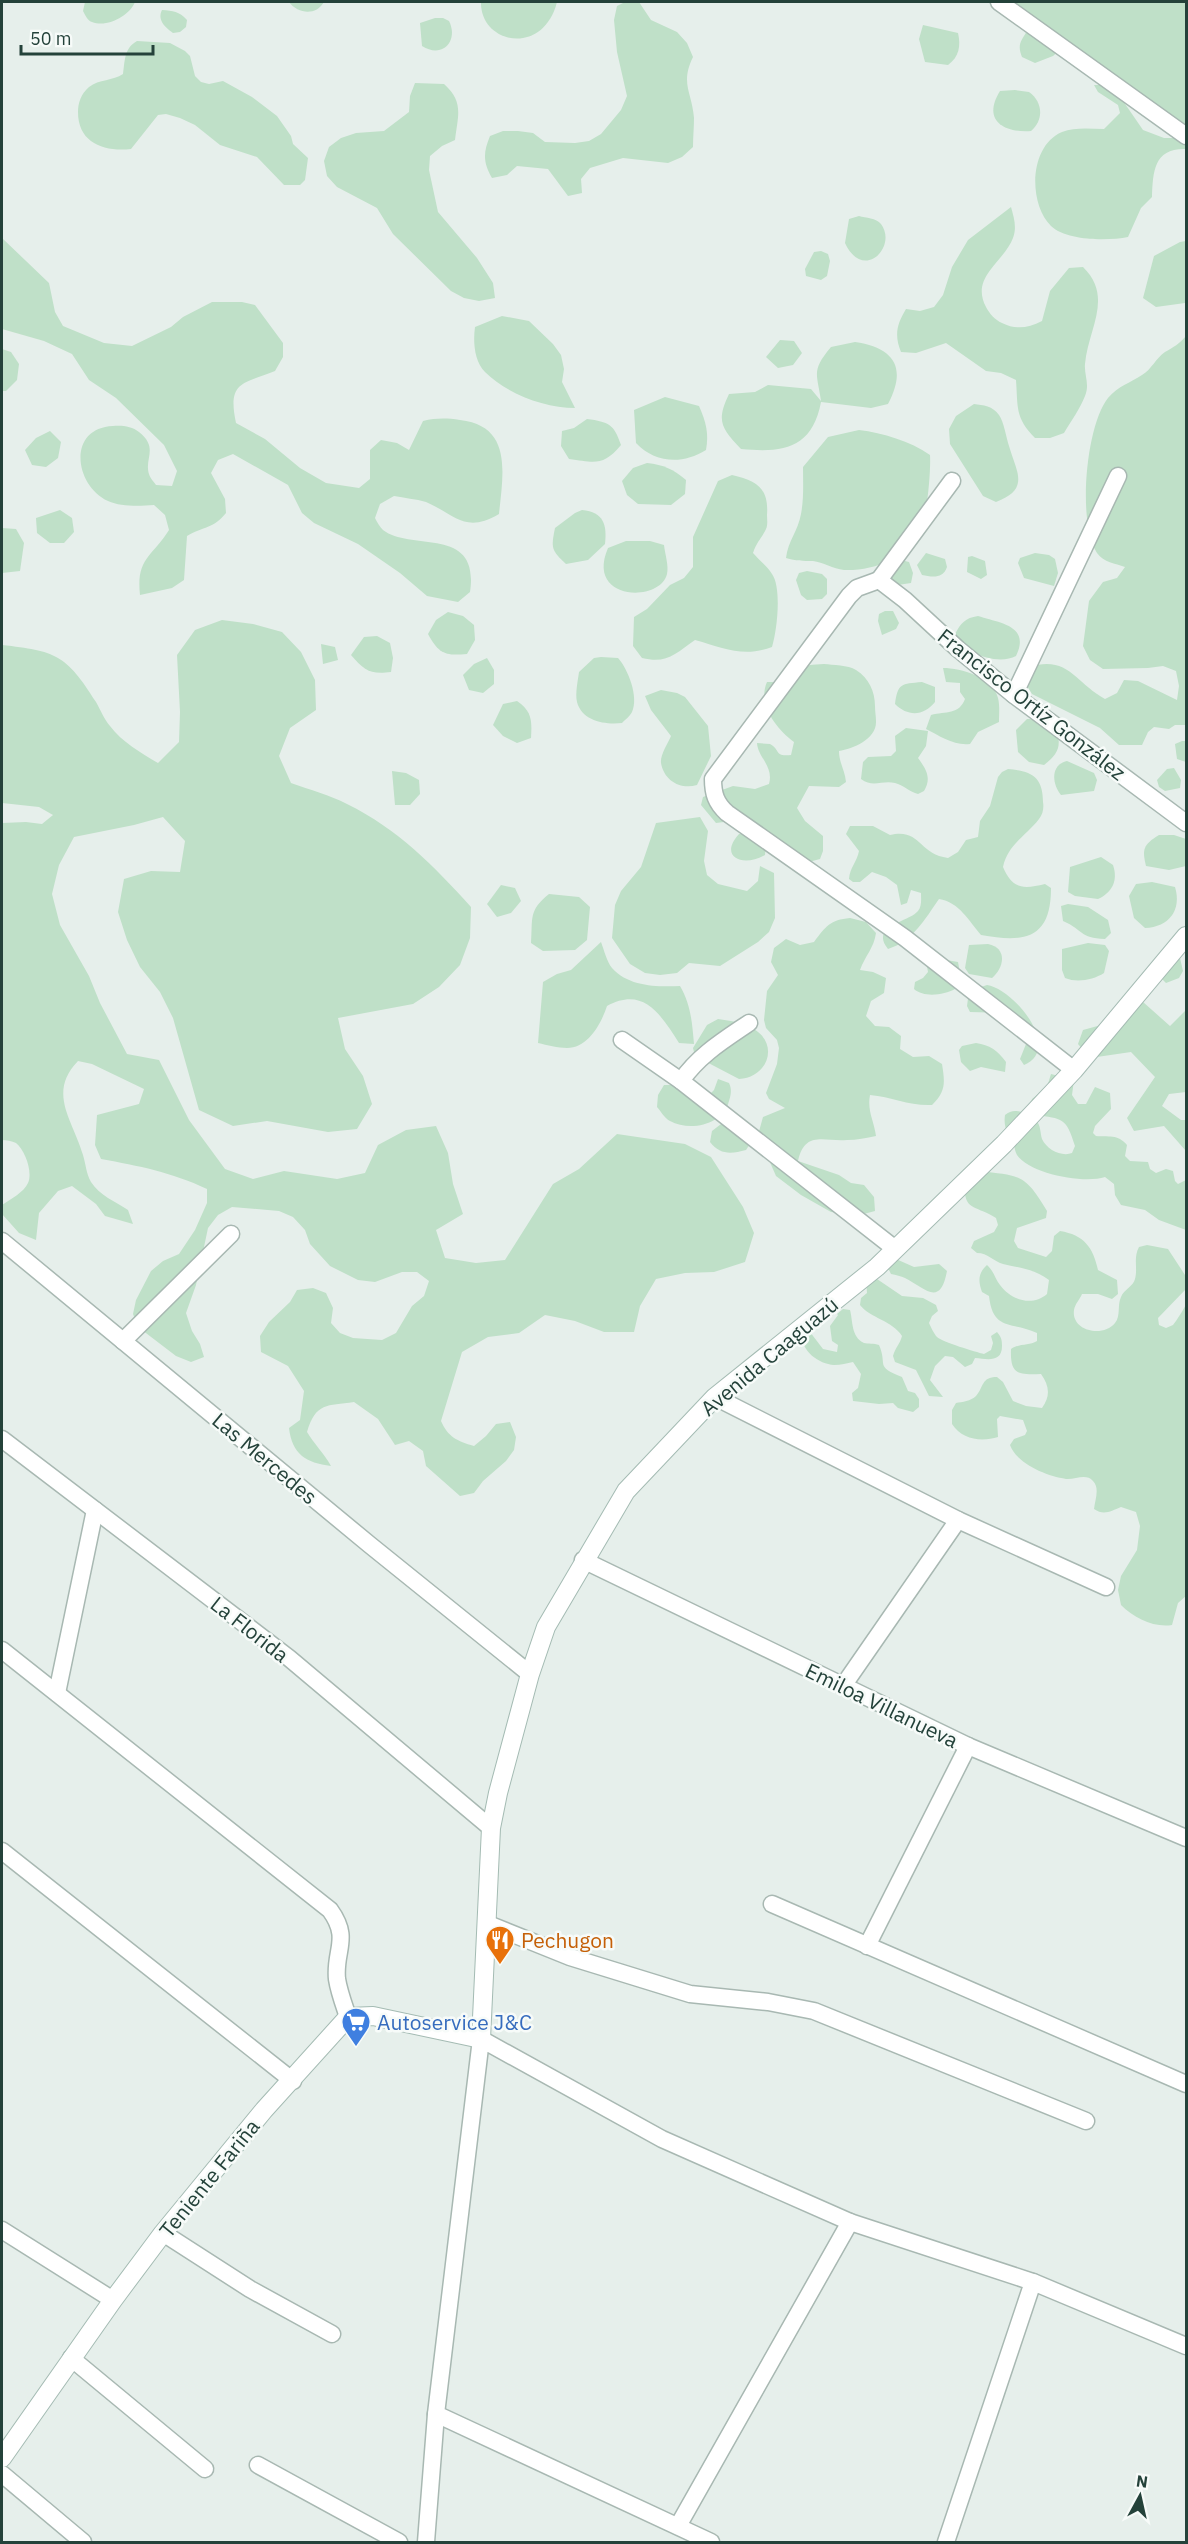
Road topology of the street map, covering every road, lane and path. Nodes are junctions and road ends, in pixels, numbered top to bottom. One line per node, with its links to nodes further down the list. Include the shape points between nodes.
1 (999, 2): 2 (street)
2 (1186, 136)
3 (1118, 476): 6 (street)
4 (952, 481): 5 (street)
5 (879, 580): 6 (street, Francisco Ortíz González); 11 (street, via 857,588 849,596 712,779 713,794 719,806 904,938)
6 (1014, 695): 7 (street, Francisco Ortíz González)
7 (1186, 823)
8 (1186, 936): 11 (street, Avenida Caaguazú)
9 (749, 1023): 12 (street, via 704,1054)
10 (622, 1040): 12 (street)
11 (1074, 1070): 15 (street, Avenida Caaguazú, via 1004,1144)
12 (681, 1080): 15 (street)
13 (231, 1233): 16 (street)
14 (2, 1241): 16 (street, Las Mercedes)
15 (894, 1248): 17 (street, Avenida Caaguazú, via 877,1267)
16 (123, 1341): 24 (street, Las Mercedes)
17 (715, 1397): 20 (street); 21 (street, Avenida Caaguazú, via 626,1491)
18 (2, 1439): 19 (street, La Florida)
19 (95, 1510): 26 (street); 28 (street, La Florida, via 289,1658)
20 (958, 1520): 22 (street); 25 (street)
21 (583, 1560): 24 (street, Avenida Caaguazú, via 546,1627); 25 (street, Emiloa Villanueva)
22 (1106, 1587)
23 (2, 1650): 26 (street)
24 (530, 1674): 28 (street, Avenida Caaguazú)
25 (843, 1686): 27 (street, Emiloa Villanueva)
26 (57, 1693): 34 (street, via 330,1910 342,1937 337,1978)
27 (968, 1746): 29 (street, Emiloa Villanueva); 33 (street)
28 (491, 1828): 32 (street, Avenida Caaguazú)
29 (1186, 1838)
30 (2, 1851): 36 (street)
31 (772, 1904): 33 (street)
32 (488, 1924): 35 (street, Avenida Caaguazú); 38 (street, via 570,1957 690,1994 768,2002 814,2012)
33 (867, 1946): 37 (street)
34 (348, 2017): 35 (street, via 373,2016); 36 (street, Teniente Fariña)
35 (481, 2039): 39 (street, via 662,2139); 47 (street)
36 (293, 2081): 41 (street, Teniente Fariña, via 264,2110)
37 (1186, 2085)
38 (1086, 2121)
39 (850, 2222): 42 (street); 52 (street)
40 (2, 2230): 43 (street)
41 (163, 2233): 43 (street, Teniente Fariña); 44 (street, via 250,2289)
42 (1033, 2282): 45 (street); 57 (street)
43 (113, 2300): 46 (street, Teniente Fariña)
44 (332, 2334)
45 (1186, 2346)
46 (71, 2358): 48 (street, Teniente Fariña); 50 (street)
47 (436, 2414): 52 (street); 55 (street)
48 (2, 2458)
49 (258, 2465): 54 (street)
50 (205, 2469)
51 (2, 2474): 53 (street)
52 (678, 2526): 56 (street)
53 (84, 2542)
54 (399, 2542)
55 (426, 2542)
56 (711, 2542)
57 (946, 2542)

